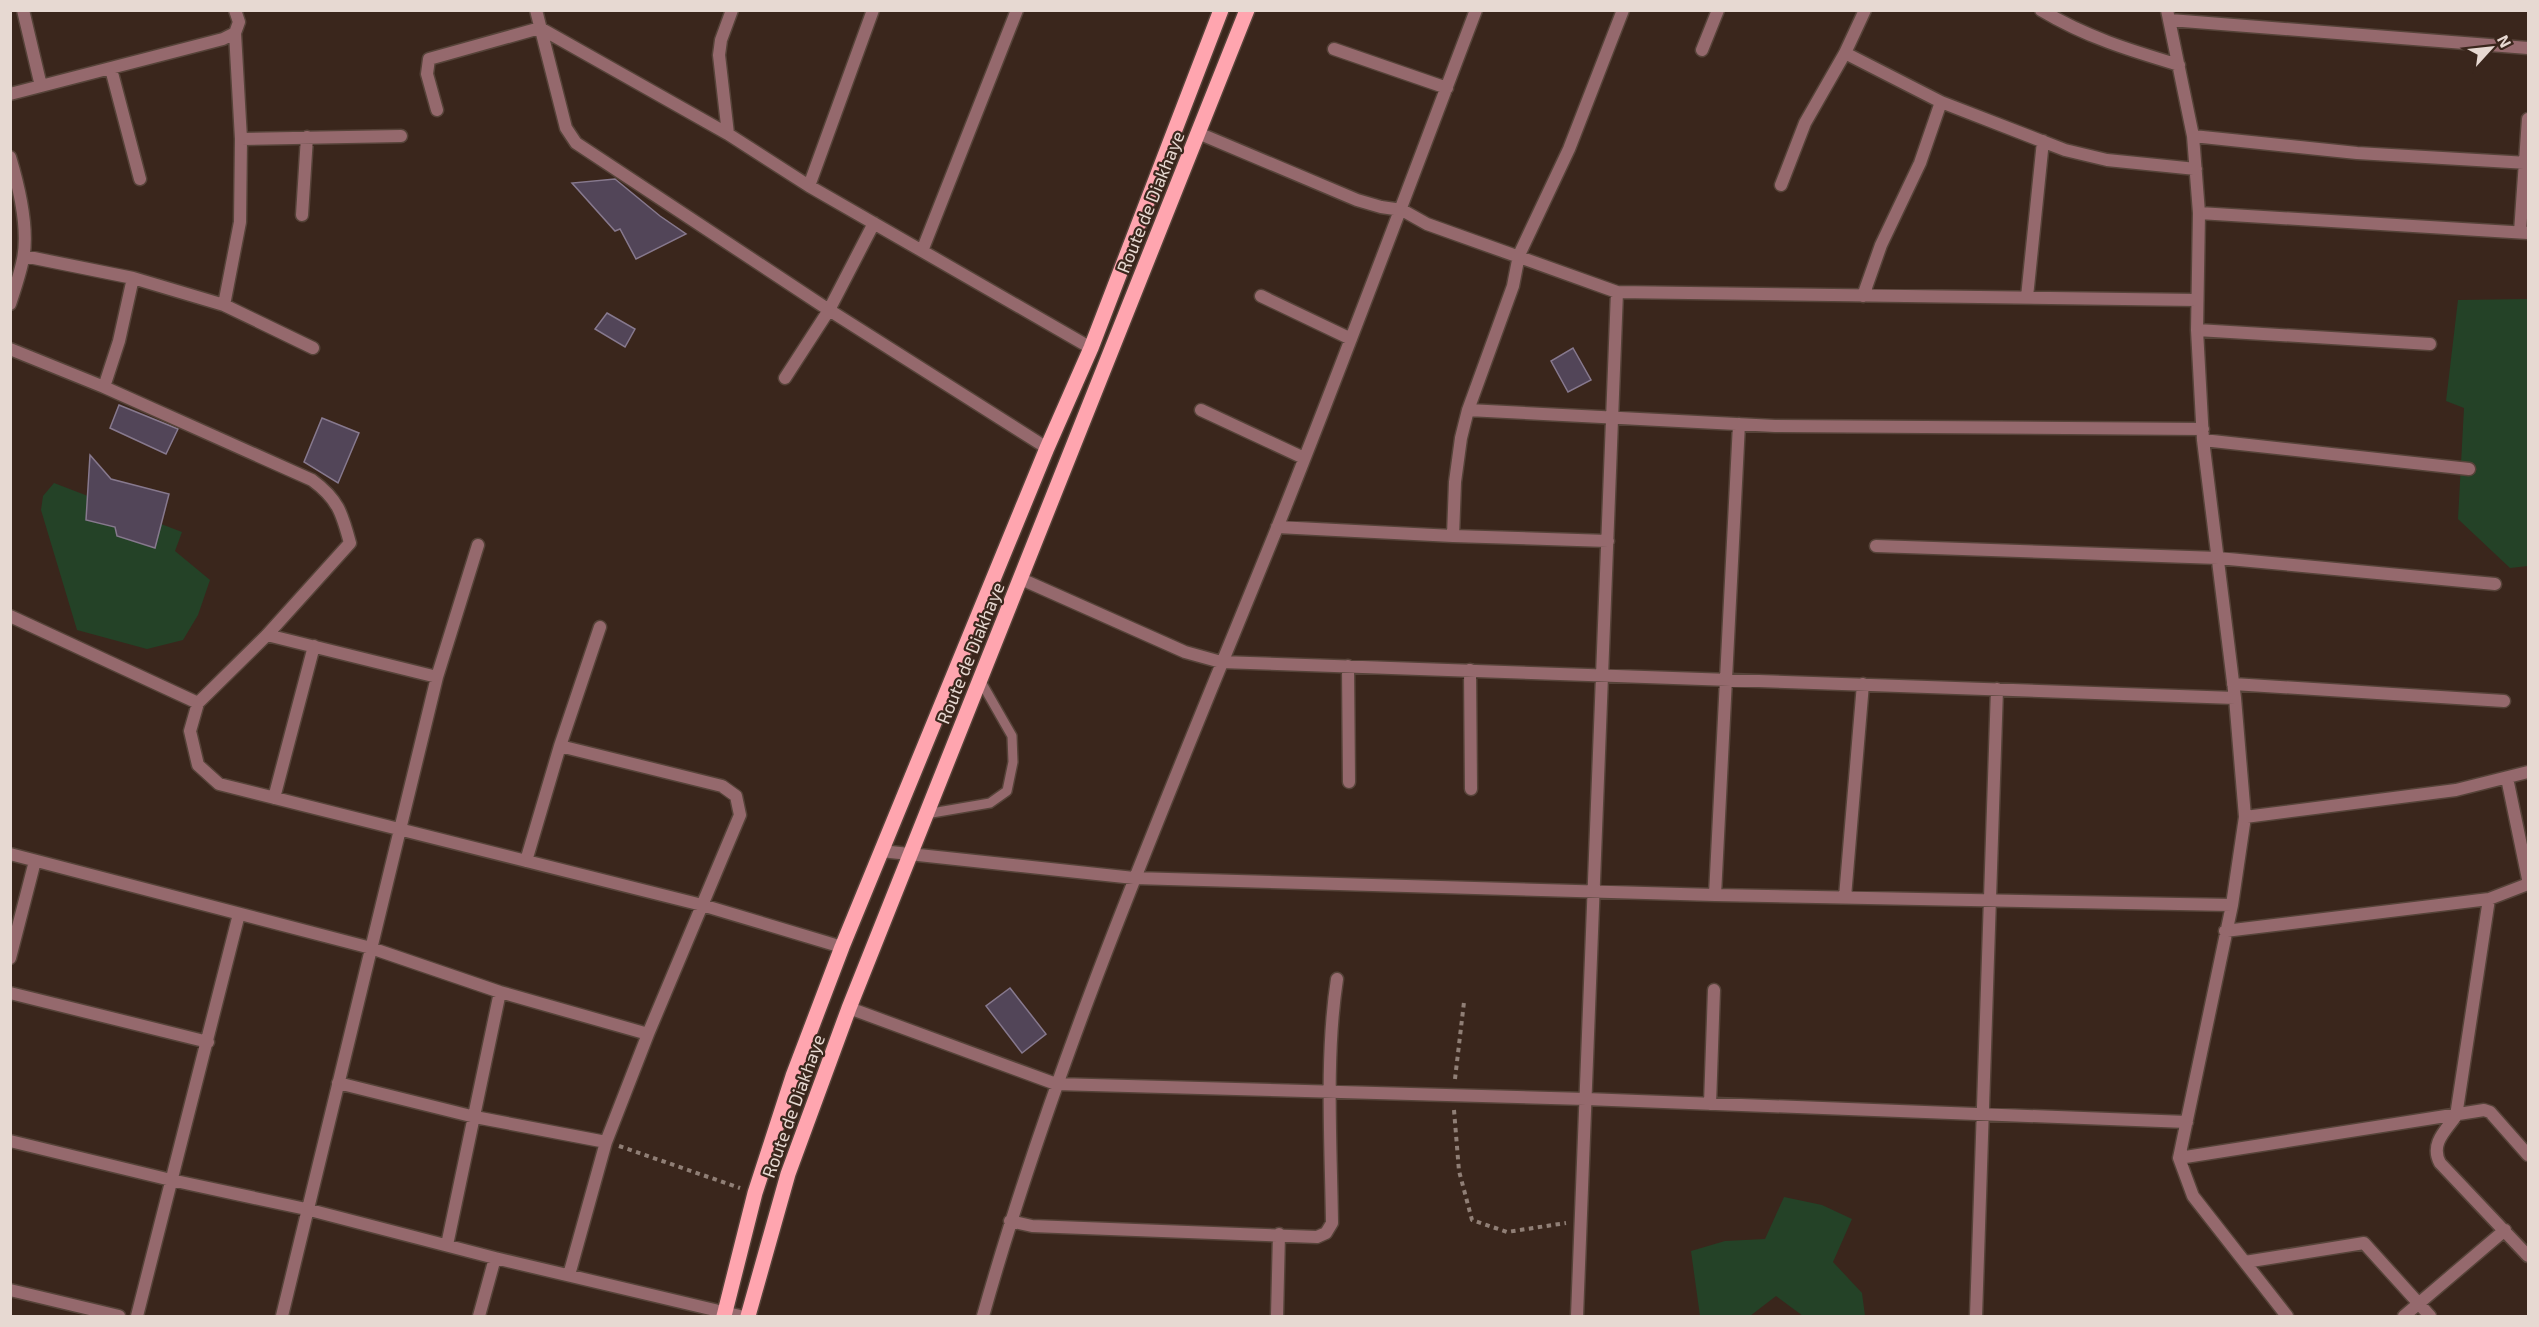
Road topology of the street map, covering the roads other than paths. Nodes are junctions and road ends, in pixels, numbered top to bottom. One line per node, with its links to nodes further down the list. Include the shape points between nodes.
1 (23, 10): 23 (street)
2 (235, 10): 16 (street, via 239,22)
3 (536, 10): 15 (street)
4 (732, 10): 30 (street, via 719,55)
5 (1017, 10): 47 (street)
6 (1221, 10): 63 (main road, Route de Diakhaye)
7 (1247, 10): 29 (main road, Route de Diakhaye)
8 (1476, 10): 24 (street)
9 (1623, 10): 48 (street, via 1569,150)
10 (1718, 10): 19 (street)
11 (1864, 10): 20 (street)
12 (2041, 10): 21 (street, via 2112,46)
13 (871, 11): 41 (street)
14 (2169, 15): 17 (street); 21 (street)
15 (540, 28): 27 (street, via 429,59 427,74); 30 (street); 58 (street, via 566,128 576,143)
16 (235, 33): 22 (street); 34 (street)
17 (2529, 48)
18 (1334, 49): 24 (street)
19 (1702, 50)
20 (1845, 53): 26 (street); 40 (street, via 1805,123)
21 (2179, 64): 32 (street)
22 (111, 69): 23 (street); 39 (street)
23 (41, 86): 25 (street)
24 (1447, 88): 42 (street)
25 (10, 94)
26 (1941, 102): 35 (street); 53 (street, via 1920,163 1881,245)
27 (437, 110)
28 (2529, 118): 37 (street)
29 (1198, 133): 42 (street, via 1357,200); 81 (main road, Route de Diakhaye)
30 (728, 134): 41 (street)
31 (401, 136): 33 (street)
32 (2193, 136): 37 (street, via 2357,153); 38 (street)
33 (307, 137): 34 (street); 44 (street)
34 (241, 139): 57 (street, via 240,222)
35 (2043, 141): 38 (street, via 2107,160); 54 (street)
36 (10, 157): 49 (street, via 23,220)
37 (2527, 163): 46 (street)
38 (2196, 169): 43 (street)
39 (140, 179)
40 (1781, 184)
41 (809, 186): 45 (street)
42 (1402, 210): 48 (street, via 1427,224); 60 (street)
43 (2199, 213): 46 (street); 55 (street)
44 (302, 215)
45 (874, 223): 47 (street); 58 (street)
46 (2524, 232)
47 (922, 251): 63 (street)
48 (1519, 255): 51 (street); 68 (street, via 1513,286)
49 (24, 256): 50 (street); 56 (street)
50 (133, 278): 57 (street); 66 (street)
51 (1617, 292): 53 (street); 69 (street)
52 (1261, 296): 60 (street)
53 (1863, 296): 54 (street)
54 (2027, 297): 55 (street)
55 (2197, 300): 59 (street)
56 (10, 304)
57 (224, 304): 62 (street)
58 (829, 310): 65 (street); 72 (street)
59 (2197, 330): 61 (street); 71 (street)
60 (1351, 339): 73 (street)
61 (2430, 344)
62 (313, 348)
63 (1090, 348): 72 (main road, Route de Diakhaye)
64 (10, 349): 66 (street)
65 (785, 378)
66 (104, 387): 85 (street, via 312,480 341,509 350,543)
67 (1201, 410): 73 (street)
68 (1468, 410): 69 (street); 76 (street, via 1455,482)
69 (1612, 419): 70 (street); 77 (street)
70 (1739, 424): 71 (street); 92 (street)
71 (2203, 435): 74 (street); 80 (street)
72 (1047, 448): 109 (main road, Route de Diakhaye)
73 (1304, 458): 75 (street)
74 (2469, 469)
75 (1277, 527): 76 (street); 87 (street)
76 (1453, 536): 77 (street)
77 (1608, 541): 90 (street)
78 (478, 545): 91 (street)
79 (1876, 546): 80 (street)
80 (2218, 558): 82 (street); 95 (street)
81 (1021, 579): 87 (street, via 1185,652); 93 (main road, Route de Diakhaye)
82 (2495, 584)
83 (10, 616): 99 (street)
84 (600, 627): 100 (street)
85 (267, 635): 86 (street); 99 (street)
86 (314, 646): 91 (street); 105 (street)
87 (1221, 662): 88 (street); 114 (street)
88 (1348, 666): 89 (street); 103 (street)
89 (1470, 670): 90 (street); 104 (street)
90 (1602, 674): 92 (street); 117 (street)
91 (437, 677): 108 (street)
92 (1727, 679): 94 (street); 118 (street)
93 (980, 680): 106 (main road, Route de Diakhaye); 106 (lane, via 1012,736 1013,762 1007,791 990,803)
94 (1863, 684): 96 (street); 119 (street)
95 (2233, 684): 97 (street); 98 (street)
96 (1997, 689): 97 (street); 121 (street)
97 (2235, 698): 107 (street)
98 (2504, 701)
99 (198, 703): 105 (street, via 190,731 198,765 219,784)
100 (560, 746): 113 (street); 122 (street, via 722,786 736,796 740,814)
101 (2529, 772): 102 (street)
102 (2507, 778): 107 (street, via 2456,790); 115 (street)
103 (1349, 782)
104 (1471, 789)
105 (274, 798): 108 (street)
106 (926, 814): 111 (main road, Route de Diakhaye)
107 (2245, 817): 123 (street)
108 (400, 830): 113 (street); 127 (street)
109 (882, 850): 111 (street); 126 (main road, Route de Diakhaye)
110 (10, 854): 112 (street)
111 (909, 854): 114 (street); 133 (main road, Route de Diakhaye)
112 (35, 861): 124 (street); 128 (street)
113 (526, 861): 122 (street)
114 (1134, 878): 117 (street); 137 (street)
115 (2529, 879)
116 (2529, 884): 120 (street)
117 (1594, 891): 118 (street); 139 (street)
118 (1716, 895): 119 (street)
119 (1845, 897): 121 (street)
120 (2489, 899): 125 (street); 142 (street)
121 (1990, 900): 123 (street); 141 (street)
122 (702, 905): 126 (street); 134 (street)
123 (2232, 905): 125 (street)
124 (239, 914): 127 (street); 135 (street)
125 (2225, 931): 144 (street)
126 (842, 947): 161 (main road, Route de Diakhaye, via 793,1076 755,1193)
127 (371, 948): 131 (street); 136 (street)
128 (10, 958)
129 (1337, 979): 138 (street)
130 (1714, 990): 140 (street)
131 (500, 992): 134 (street); 143 (street)
132 (10, 993): 135 (street)
133 (849, 1008): 137 (street); 167 (main road, Route de Diakhaye, via 788,1174)
134 (648, 1034): 146 (street)
135 (208, 1042): 149 (street)
136 (338, 1083): 143 (street); 150 (street)
137 (1056, 1084): 138 (street); 151 (street)
138 (1331, 1092): 139 (street); 153 (street, via 1332,1223 1326,1233 1317,1237)
139 (1586, 1099): 140 (street); 170 (street)
140 (1710, 1104): 141 (street)
141 (1982, 1114): 144 (street); 171 (street)
142 (2456, 1116): 147 (street, via 2490,1112); 148 (street); 152 (street, via 2436,1144 2435,1154)
143 (475, 1117): 146 (street); 154 (street)
144 (2187, 1122): 148 (street)
145 (10, 1141): 149 (street)
146 (606, 1142): 158 (street)
147 (2529, 1155)
148 (2179, 1158): 157 (street, via 2193,1196)
149 (171, 1180): 150 (street); 163 (street)
150 (306, 1209): 154 (street); 164 (street)
151 (1010, 1221): 153 (street, via 1032,1226); 168 (street)
152 (2505, 1230): 155 (street); 160 (street)
153 (1279, 1234): 169 (street)
154 (447, 1245): 156 (street)
155 (2527, 1252)
156 (495, 1258): 158 (street); 165 (street)
157 (2245, 1262): 160 (street, via 2364,1244); 172 (street)
158 (569, 1275): 161 (street)
159 (10, 1290): 162 (street)
160 (2418, 1304): 173 (street); 174 (street)
161 (724, 1314): 166 (street)
162 (119, 1317)
163 (138, 1317)
164 (282, 1317)
165 (479, 1317)
166 (740, 1317)
167 (748, 1317)
168 (983, 1317)
169 (1276, 1317)
170 (1577, 1317)
171 (1976, 1317)
172 (2287, 1317)
173 (2404, 1317)
174 (2430, 1317)

